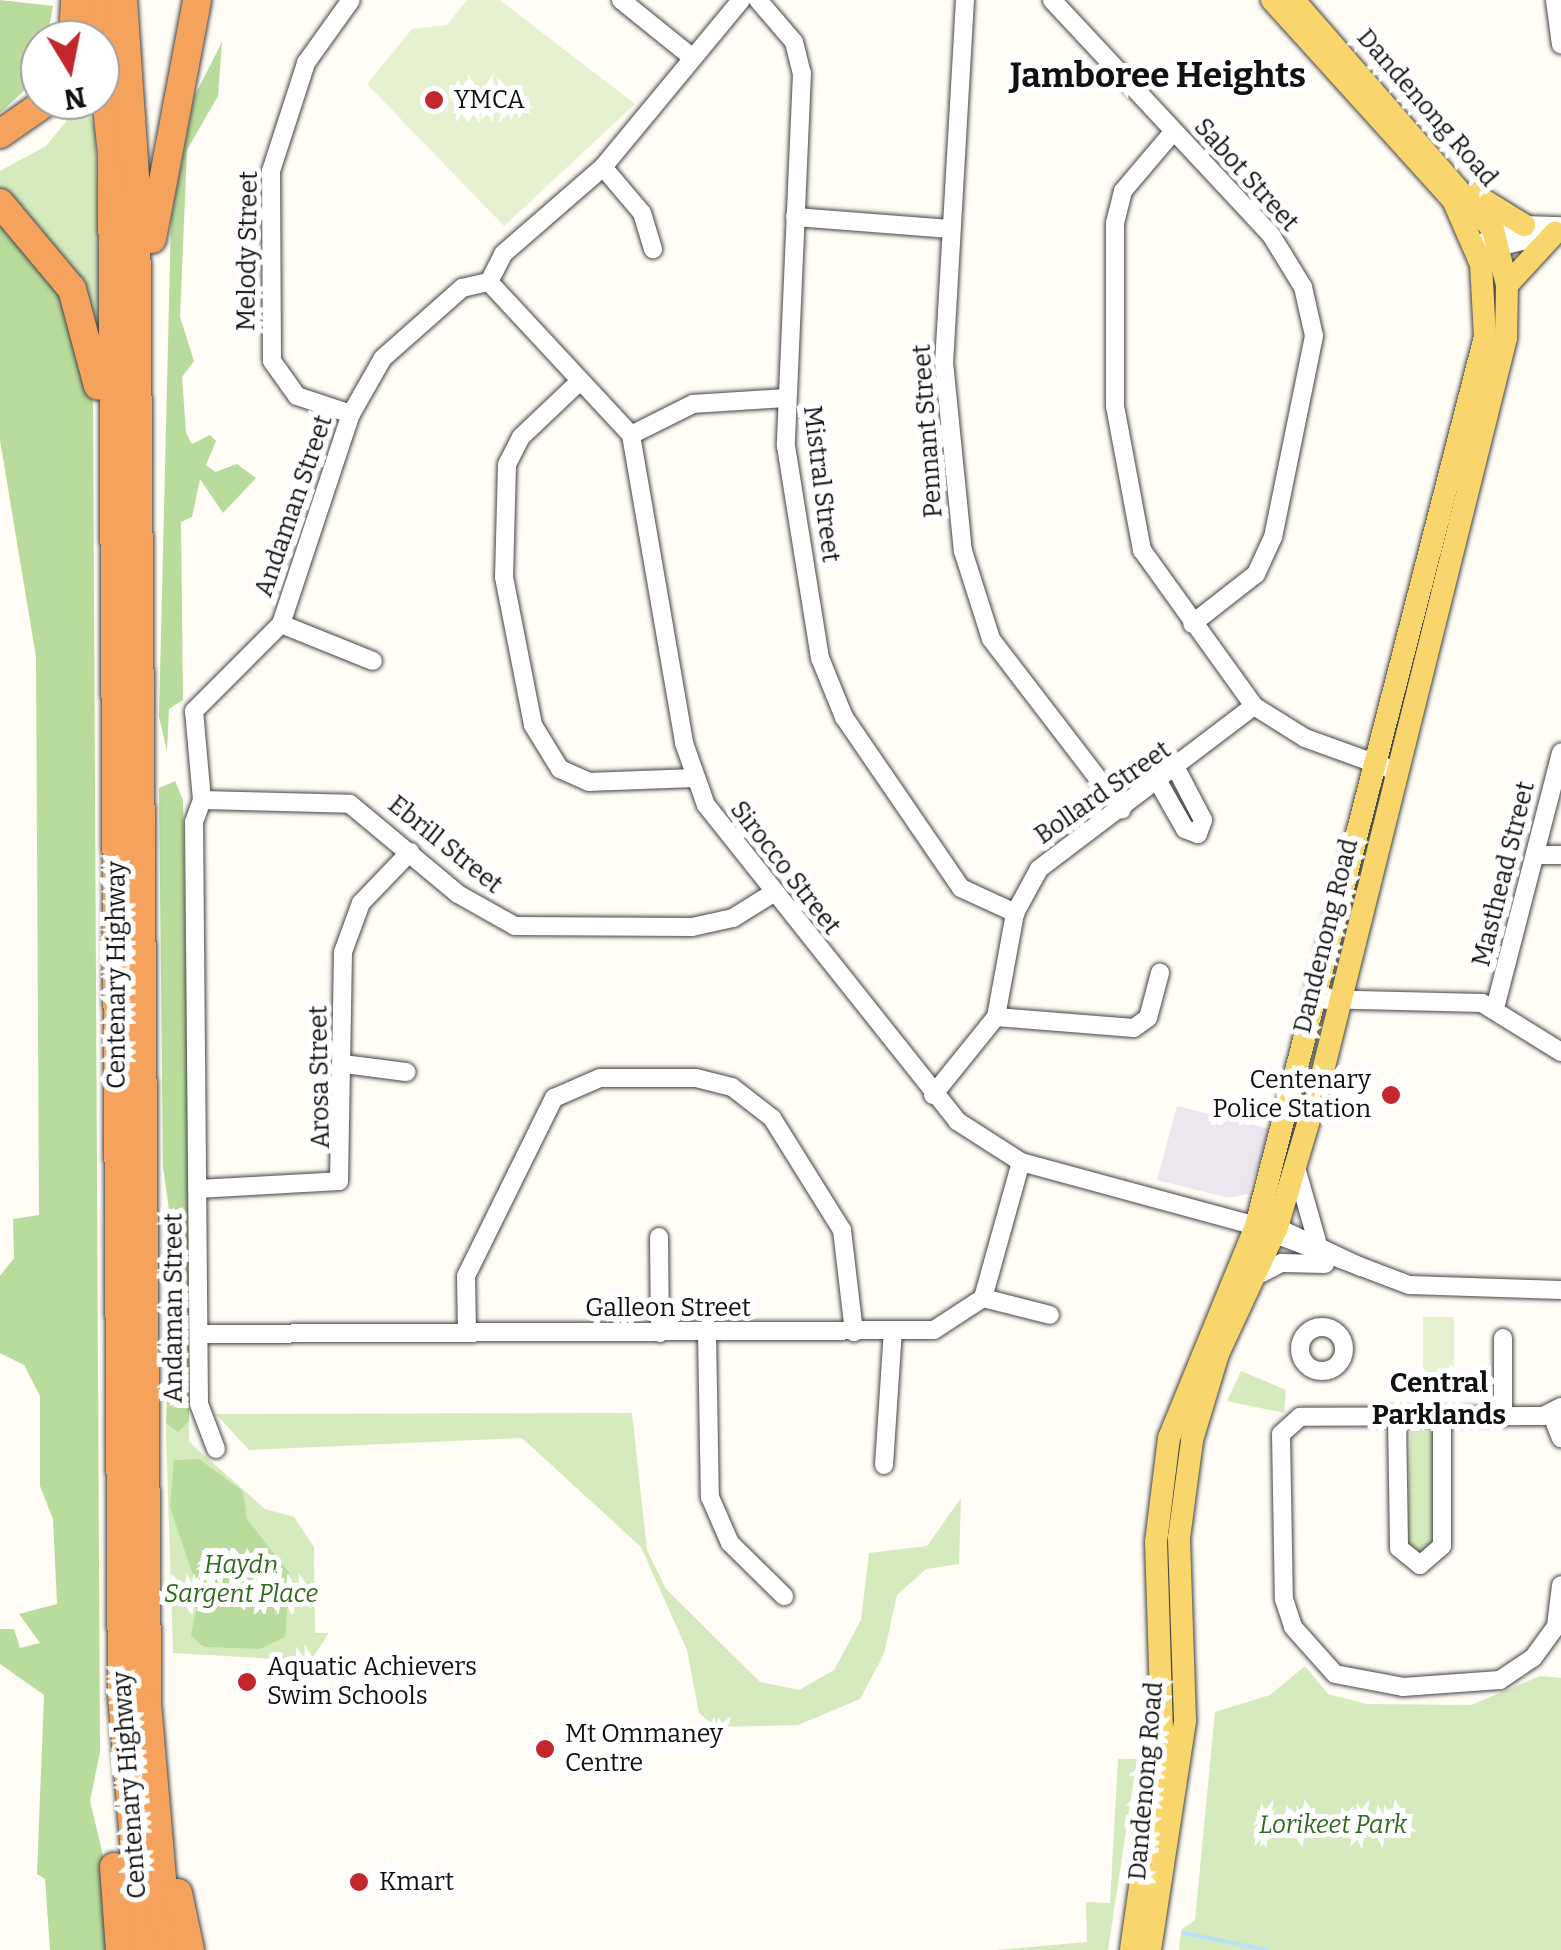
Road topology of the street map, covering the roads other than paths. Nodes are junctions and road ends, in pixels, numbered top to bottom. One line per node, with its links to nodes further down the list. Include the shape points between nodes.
1 (96, 0): 32 (highway, Centenary Highway, via 112,156)
2 (123, 0): 28 (highway, Centenary Highway)
3 (197, 0): 28 (highway, via 162,152 148,381)
4 (352, 0): 30 (street, Melody Street, via 306,62 271,171 272,360 297,396)
5 (621, 0): 14 (street)
6 (741, 0): 14 (street, Andaman Street)
7 (758, 0): 19 (street, Mistral Street, via 794,42 802,73)
8 (964, 0): 21 (street, Pennant Street)
9 (1052, 0): 15 (street, Sabot Street)
10 (1272, 0): 23 (main road, Dandenong Road)
11 (1294, 0): 17 (main road, Dandenong Road)
12 (1555, 0): 13 (street)
13 (1561, 45)
14 (688, 54): 16 (street, Andaman Street)
15 (1174, 132): 34 (street, via 1123,191 1110,334 1128,506 1142,550); 34 (street, Sabot Street, via 1272,235 1302,287 1314,336 1273,537 1256,574)
16 (602, 167): 24 (street, via 642,213); 25 (street, Andaman Street, via 503,254)
17 (1467, 190): 20 (main road); 23 (main road, Dandenong Road)
18 (0, 204): 32 (highway, via 50,254 86,323 104,531)
19 (796, 218): 21 (street); 29 (street, Mistral Street)
20 (1524, 225): 22 (street); 23 (street)
21 (951, 230): 43 (street, Pennant Street, via 944,362 963,551 991,638)
22 (1559, 230): 23 (street); 26 (main road)
23 (1490, 244): 26 (main road, Dandenong Road); 38 (main road, Dandenong Road, via 1478,373)
24 (653, 249)
25 (489, 282): 27 (street); 30 (street, Andaman Street, via 462,288 383,358)
26 (1507, 284): 38 (main road, Dandenong Road, via 1506,338)
27 (580, 381): 31 (street); 40 (street, via 520,437 507,464 504,577 533,724 560,769 589,782)
28 (137, 396): 88 (highway, Centenary Highway)
29 (785, 398): 31 (street, via 693,404); 48 (street, Mistral Street, via 820,658 844,717 962,888)
30 (351, 414): 33 (street, Andaman Street)
31 (631, 436): 40 (street, Sirocco Street)
32 (116, 549): 87 (highway, Centenary Highway)
33 (280, 624): 35 (street); 42 (street, Andaman Street, via 194,711)
34 (1192, 624): 36 (street)
35 (373, 661)
36 (1254, 706): 38 (street, via 1305,738); 39 (street, Bollard Street)
37 (1561, 752): 45 (street, Masthead Street)
38 (1386, 768): 50 (main road, Dandenong Road)
39 (1178, 772): 41 (street, Bollard Street); 41 (street, via 1203,820 1198,834 1184,829)
40 (693, 778): 47 (street, Sirocco Street)
41 (1160, 784): 43 (street, Bollard Street)
42 (202, 800): 44 (street, Ebrill Street, via 338,800); 61 (street, Andaman Street, via 194,822)
43 (1122, 810): 48 (street, Bollard Street, via 1039,869)
44 (410, 852): 47 (street, Ebrill Street, via 458,894 515,926 692,927 733,918); 56 (street, Arosa Street, via 350,923)
45 (1536, 855): 46 (street); 52 (street, Masthead Street)
46 (1561, 856)
47 (770, 895): 58 (street, Sirocco Street)
48 (1015, 913): 53 (street, Bollard Street)
49 (1160, 973): 53 (street, via 1148,1018 1121,1031)
50 (1327, 997): 51 (street); 54 (main road, Dandenong Road); 62 (main road, Dandenong Road)
51 (1372, 1004): 52 (street); 54 (street)
52 (1496, 1008): 55 (street)
53 (996, 1017): 58 (street, Bollard Street)
54 (1331, 1021): 60 (main road, Dandenong Road)
55 (1561, 1052)
56 (344, 1064): 57 (street); 61 (street, Arosa Street, via 339,1182)
57 (406, 1072)
58 (933, 1095): 59 (street, Sirocco Street)
59 (1021, 1162): 62 (street, Sirocco Street); 69 (street)
60 (1295, 1164): 62 (main road, Dandenong Road); 64 (street)
61 (198, 1189): 77 (street, Andaman Street)
62 (1269, 1230): 64 (street); 65 (street); 67 (main road, Dandenong Road); 94 (main road, Dandenong Road, via 1169,1438 1156,1542 1162,1731)
63 (659, 1237): 72 (street)
64 (1317, 1241): 66 (street)
65 (1336, 1264): 66 (street); 67 (street, via 1282,1263)
66 (1367, 1272): 68 (street, via 1437,1290)
67 (1256, 1276): 89 (main road, Dandenong Road, via 1218,1354 1186,1466 1179,1538 1184,1720)
68 (1561, 1290)
69 (983, 1298): 70 (street); 71 (street, Galleon Street, via 956,1324)
70 (1050, 1315)
71 (893, 1331): 73 (street, Galleon Street); 84 (street)
72 (660, 1332): 75 (street, Galleon Street); 76 (street, Galleon Street)
73 (854, 1332): 75 (street, via 842,1230 772,1118 732,1087 696,1078 600,1078 554,1098 466,1276); 76 (street, Galleon Street)
74 (1503, 1332): 79 (street)
75 (467, 1333): 77 (street, Galleon Street)
76 (707, 1333): 86 (street, via 710,1497 730,1543)
77 (199, 1334): 83 (street, Andaman Street, via 200,1419)
78 (1556, 1411): 79 (street); 82 (street)
79 (1503, 1416): 81 (street)
80 (1397, 1417): 81 (street); 81 (street, via 1398,1548 1420,1565 1442,1546); 85 (street, via 1300,1417 1281,1434 1284,1599 1314,1656 1366,1684 1500,1680 1533,1658 1556,1626)
81 (1442, 1417)
82 (1561, 1438)
83 (216, 1449)
84 (884, 1465)
85 (1561, 1585)
86 (784, 1596)
87 (122, 1624): 90 (highway, via 111,1637 109,1714); 91 (highway, Centenary Highway, via 124,1772)
88 (147, 1703): 92 (highway, Centenary Highway); 93 (highway, via 160,1731)
89 (1158, 1918): 95 (main road, Dandenong Road); 96 (main road)
90 (120, 1950)
91 (143, 1950)
92 (168, 1950)
93 (190, 1950)
94 (1132, 1950)
95 (1150, 1950)
96 (1162, 1950)

